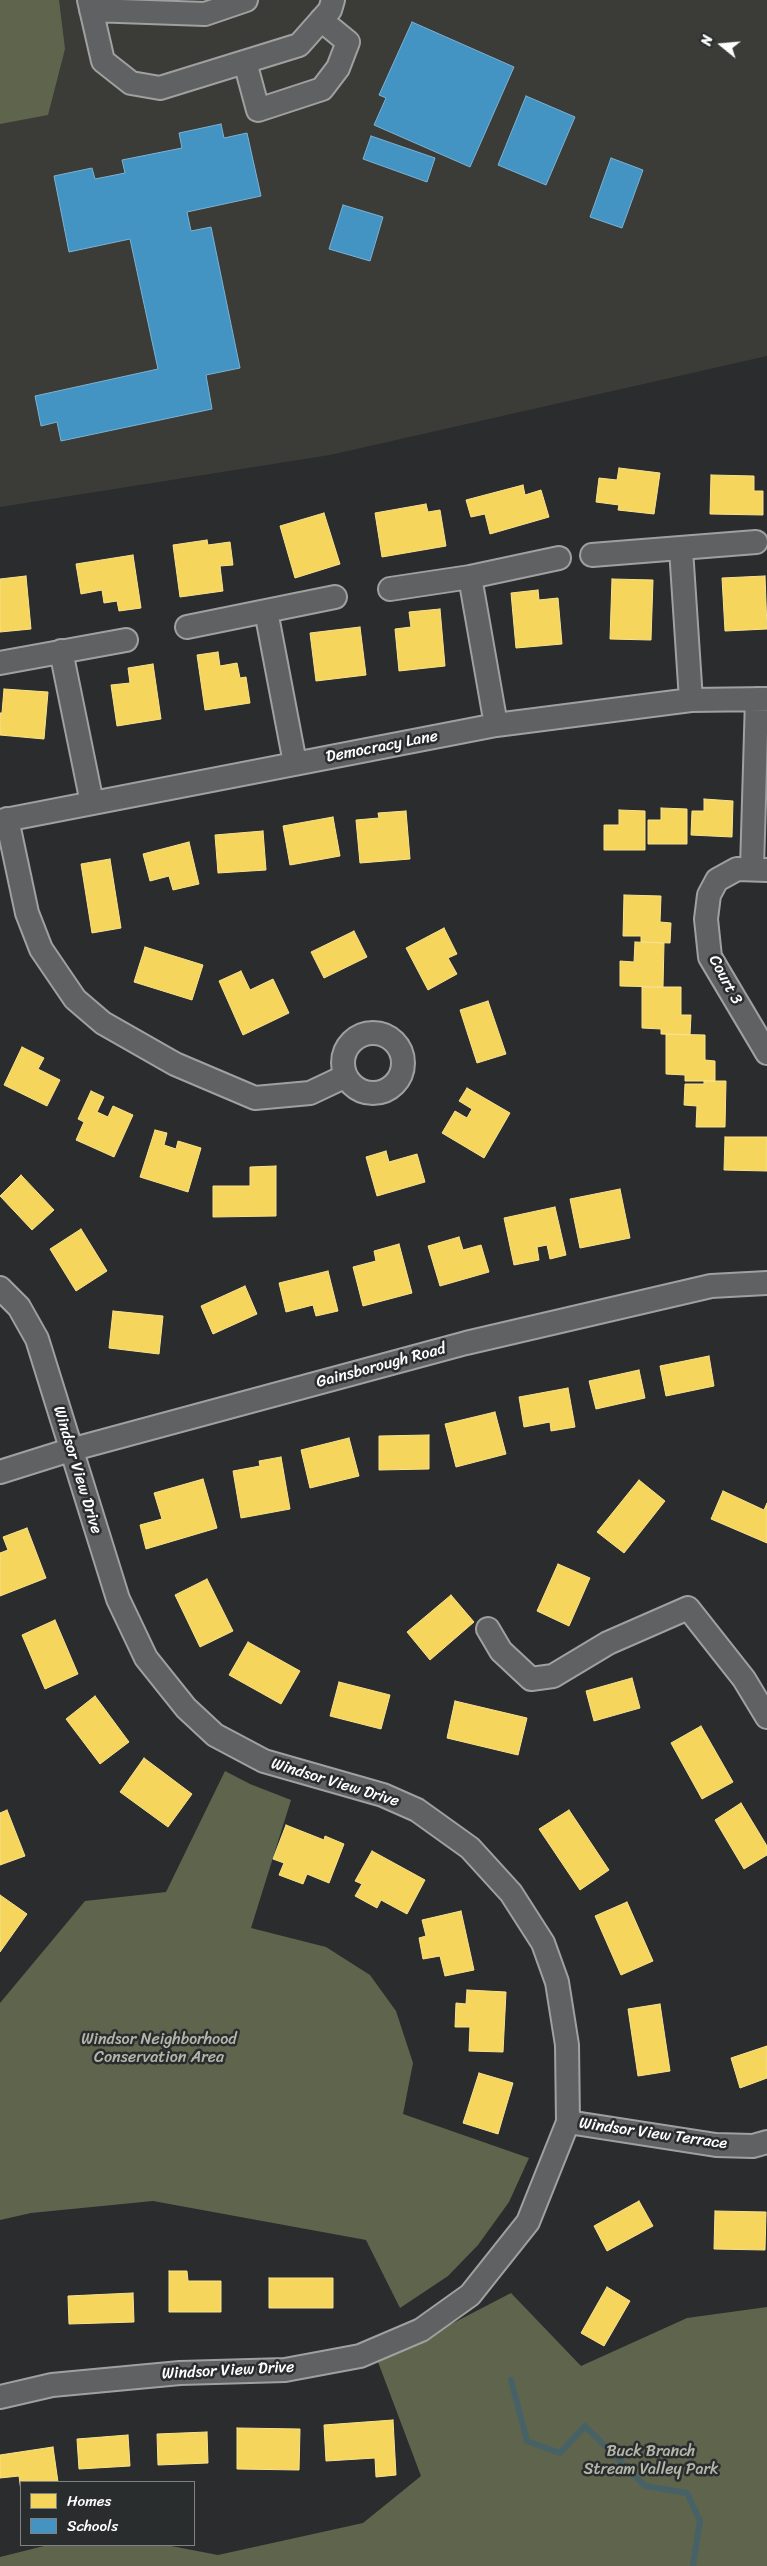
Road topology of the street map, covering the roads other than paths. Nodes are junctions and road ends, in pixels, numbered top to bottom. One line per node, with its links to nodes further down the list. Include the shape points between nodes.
1 (246, 0): 3 (street, via 205,14)
2 (333, 0): 4 (street, via 330,10)
3 (90, 5): 5 (street, via 102,61 131,83 160,88)
4 (321, 20): 5 (street, via 299,45); 5 (street, via 348,42 338,68 322,89 258,110)
5 (245, 62)
6 (756, 542): 7 (street)
7 (681, 549): 8 (street); 19 (street)
8 (592, 555)
9 (559, 558): 10 (street)
10 (470, 577): 11 (street); 20 (street)
11 (390, 590)
12 (335, 597): 13 (street)
13 (266, 610): 14 (street); 21 (street)
14 (187, 627)
15 (126, 640): 16 (street)
16 (61, 651): 17 (street); 22 (street)
17 (0, 663)
18 (762, 699): 19 (street, Democracy Lane); 24 (street, Court 3)
19 (691, 700): 20 (street, Democracy Lane)
20 (496, 724): 21 (street, Democracy Lane)
21 (295, 764): 22 (street, Democracy Lane)
22 (92, 803): 23 (street, Democracy Lane)
23 (4, 820): 26 (street, via 26,913 41,949 75,998 103,1023 175,1064 255,1098 310,1093)
24 (759, 869): 25 (street, Court 3, via 737,869 717,880 709,895 706,919 710,957)
25 (767, 1053)
26 (346, 1076)
27 (767, 1283): 29 (street, Gainsborough Road, via 711,1286 466,1343)
28 (0, 1288): 29 (street, Windsor View Drive, via 19,1307 37,1339)
29 (70, 1450): 30 (street, Gainsborough Road); 33 (street, Windsor View Drive, via 118,1599 146,1658 186,1708 216,1735 264,1761 384,1795 417,1810 470,1848 511,1894 543,1943 557,1982 567,2044)
30 (0, 1472)
31 (488, 1629): 32 (street, via 502,1651 531,1679 553,1676 608,1643 688,1608 744,1679)
32 (767, 1718)
33 (568, 2122): 34 (street, Windsor View Terrace, via 716,2145 753,2146); 35 (street, Windsor View Drive, via 528,2222 470,2295 421,2330 360,2356 285,2370 180,2373 72,2383)
34 (767, 2142)
35 (0, 2397)

